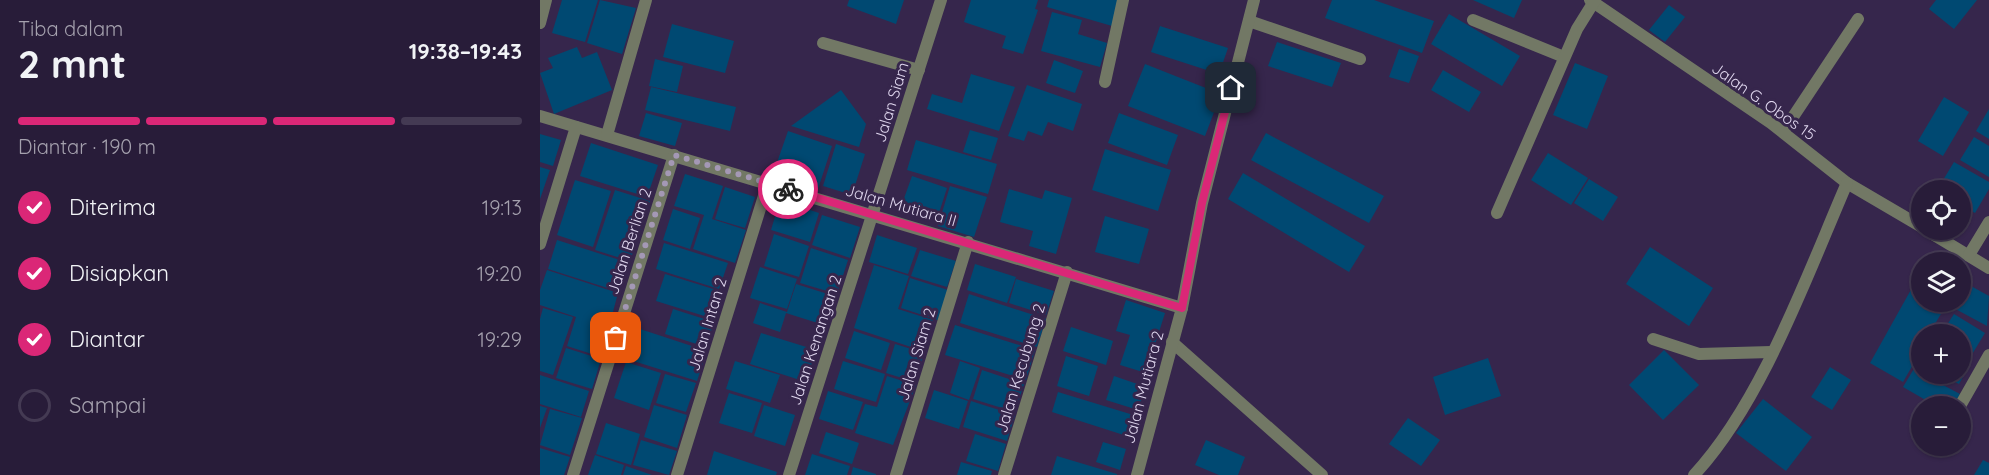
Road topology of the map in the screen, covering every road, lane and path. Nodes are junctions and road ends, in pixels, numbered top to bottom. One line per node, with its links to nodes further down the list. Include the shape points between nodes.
1 (546, 0): 10 (street)
2 (646, 0): 19 (street)
3 (941, 0): 14 (street, Jalan Siam)
4 (1123, 0): 15 (street)
5 (1254, 0): 9 (street, Jalan Mutiara 2)
6 (1593, 0): 12 (street); 18 (street, Jalan G. Obos 15, via 1597,7)
7 (1858, 19): 18 (street)
8 (1473, 20): 12 (street)
9 (1249, 21): 13 (street); 35 (street, Jalan Mutiara 2, via 1202,203)
10 (540, 23)
11 (824, 43): 14 (street)
12 (1564, 57): 23 (street)
13 (1360, 59)
14 (919, 70): 24 (street, Jalan Siam)
15 (1105, 82)
16 (540, 116): 17 (street, Jalan Mutiara II)
17 (576, 127): 19 (street, Jalan Mutiara II); 29 (street)
18 (1783, 132): 22 (street, Jalan G. Obos 15)
19 (608, 135): 20 (street, Jalan Mutiara II)
20 (674, 155): 21 (street, Jalan Mutiara II); 41 (street, Jalan Berlian 2)
21 (768, 183): 24 (street, Jalan Mutiara II); 42 (street, Jalan Intan 2)
22 (1847, 183): 25 (street, Jalan G. Obos 15); 38 (street)
23 (1497, 213)
24 (873, 214): 28 (street, Jalan Mutiara II); 43 (street, Jalan Kenangan 2)
25 (1911, 221)
26 (1989, 222): 31 (street)
27 (1943, 240): 30 (street)
28 (968, 242): 34 (street, Jalan Mutiara II); 44 (street, Jalan Siam 2)
29 (540, 244)
30 (1964, 252)
31 (1971, 252)
32 (1971, 256): 33 (street)
33 (1989, 268)
34 (1067, 272): 35 (street, Jalan Mutiara II); 45 (street, Jalan Kecubung 2)
35 (1182, 308): 37 (street, Jalan Mutiara 2)
36 (1653, 339): 38 (street, via 1699,354)
37 (1172, 342): 46 (street, Jalan Mutiara 2); 47 (street)
38 (1771, 352): 48 (street, via 1738,413)
39 (1989, 355): 40 (street)
40 (1965, 396)
41 (573, 475)
42 (677, 475)
43 (789, 475)
44 (896, 475)
45 (1004, 475)
46 (1137, 475)
47 (1322, 475)
48 (1694, 475)

